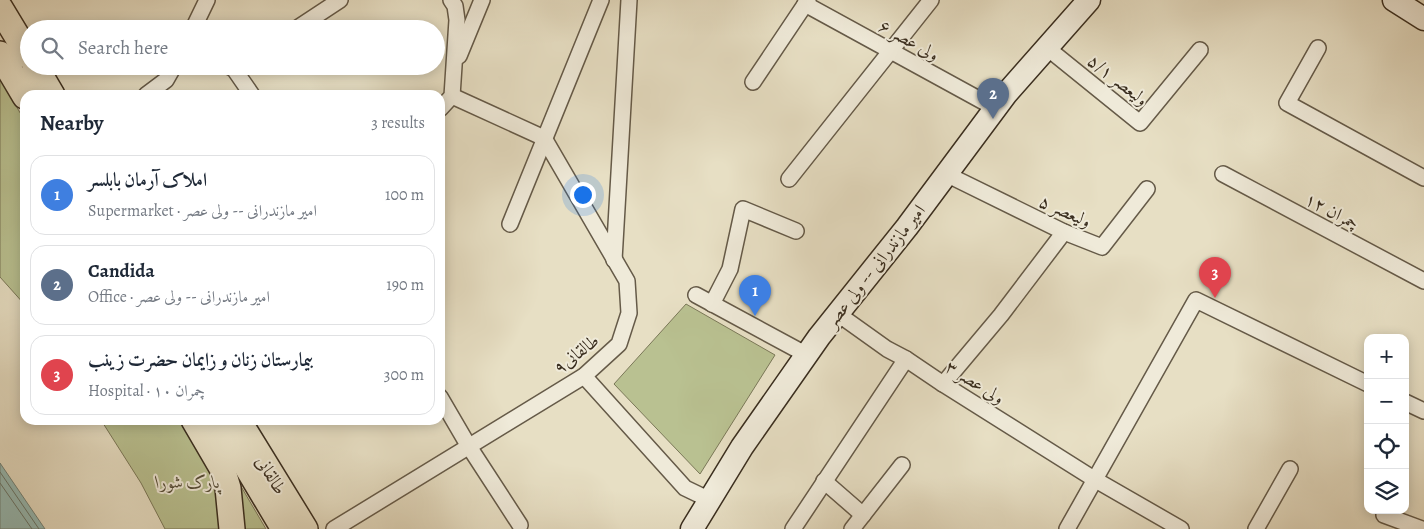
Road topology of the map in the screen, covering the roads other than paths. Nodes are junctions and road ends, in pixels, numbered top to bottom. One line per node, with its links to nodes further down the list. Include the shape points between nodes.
1 (207, 0): 11 (street)
2 (340, 0): 12 (street)
3 (451, 0): 19 (street, via 458,20)
4 (482, 0): 19 (street)
5 (601, 0): 31 (street)
6 (630, 0): 40 (street)
7 (931, 0): 17 (street)
8 (806, 2): 17 (street, ولی عصر ۶); 23 (street)
9 (1082, 5): 14 (street, امیر مازندرانی -- ولی عصر)
10 (0, 8): 13 (main road)
11 (197, 20)
12 (310, 20)
13 (20, 41)
14 (1046, 47): 16 (street, ولیعصر ۵/۱, via 1140,123); 30 (street, امیر مازندرانی -- ولی عصر)
15 (1318, 48): 34 (street, via 1287,104)
16 (1200, 50)
17 (890, 51): 30 (street, ولی عصر ۶); 35 (street)
18 (0, 54): 24 (main road)
19 (454, 66): 28 (street)
20 (40, 75): 25 (main road)
21 (169, 75): 26 (street)
22 (239, 75): 27 (street)
23 (753, 82)
24 (21, 90)
25 (49, 90)
26 (153, 90)
27 (249, 90)
28 (452, 96): 29 (street); 31 (street)
29 (445, 104)
30 (995, 108): 32 (street, امیر مازندرانی -- ولی عصر)
31 (544, 138): 37 (street); 40 (street, طالقانی۹)
32 (946, 174): 39 (street, ولیعصر ۵); 44 (street, امیر مازندرانی -- ولی عصر)
33 (1223, 174): 41 (street, چمران ۱۲)
34 (1424, 178)
35 (788, 179)
36 (1147, 189): 39 (street, ولیعصر ۵, via 1102,248)
37 (510, 224)
38 (796, 231): 43 (street, via 743,209 730,269)
39 (1064, 232): 49 (street)
40 (614, 260): 47 (street, طالقانی۹, via 627,281 629,313 619,344)
41 (1424, 281)
42 (696, 295): 43 (street)
43 (712, 304): 45 (street)
44 (838, 314): 45 (street, امیر مازندرانی -- ولی عصر); 46 (street, ولی عصر ۳)
45 (806, 355): 61 (street, امیر مازندرانی -- ولی عصر, via 742,447)
46 (906, 359): 49 (street, ولی عصر ۳); 60 (street)
47 (584, 376): 56 (street, طالقانی۹); 61 (street, via 685,488)
48 (1364, 382): 59 (street, via 1196,300)
49 (943, 384): 59 (street, ولی عصر ۳)
50 (1409, 404): 52 (street)
51 (445, 406): 56 (street)
52 (1424, 411)
53 (197, 425): 65 (main road, via 222,468 228,488)
54 (221, 425): 66 (main road, طالقانی)
55 (241, 425): 67 (main road, طالقانی)
56 (468, 445): 64 (street); 68 (street, طالقانی۹)
57 (902, 465): 62 (street)
58 (1290, 469): 74 (street)
59 (1094, 479): 72 (street); 73 (street, ولی عصر ۳)
60 (824, 481): 62 (street); 70 (street)
61 (710, 500): 69 (street, امیر مازندرانی -- ولی عصر)
62 (863, 515): 71 (street)
63 (1384, 515): 75 (street)
64 (520, 525)
65 (232, 529)
66 (284, 529)
67 (305, 529)
68 (334, 529)
69 (692, 529)
70 (793, 529)
71 (852, 529)
72 (1067, 529)
73 (1181, 529)
74 (1256, 529)
75 (1422, 529)

